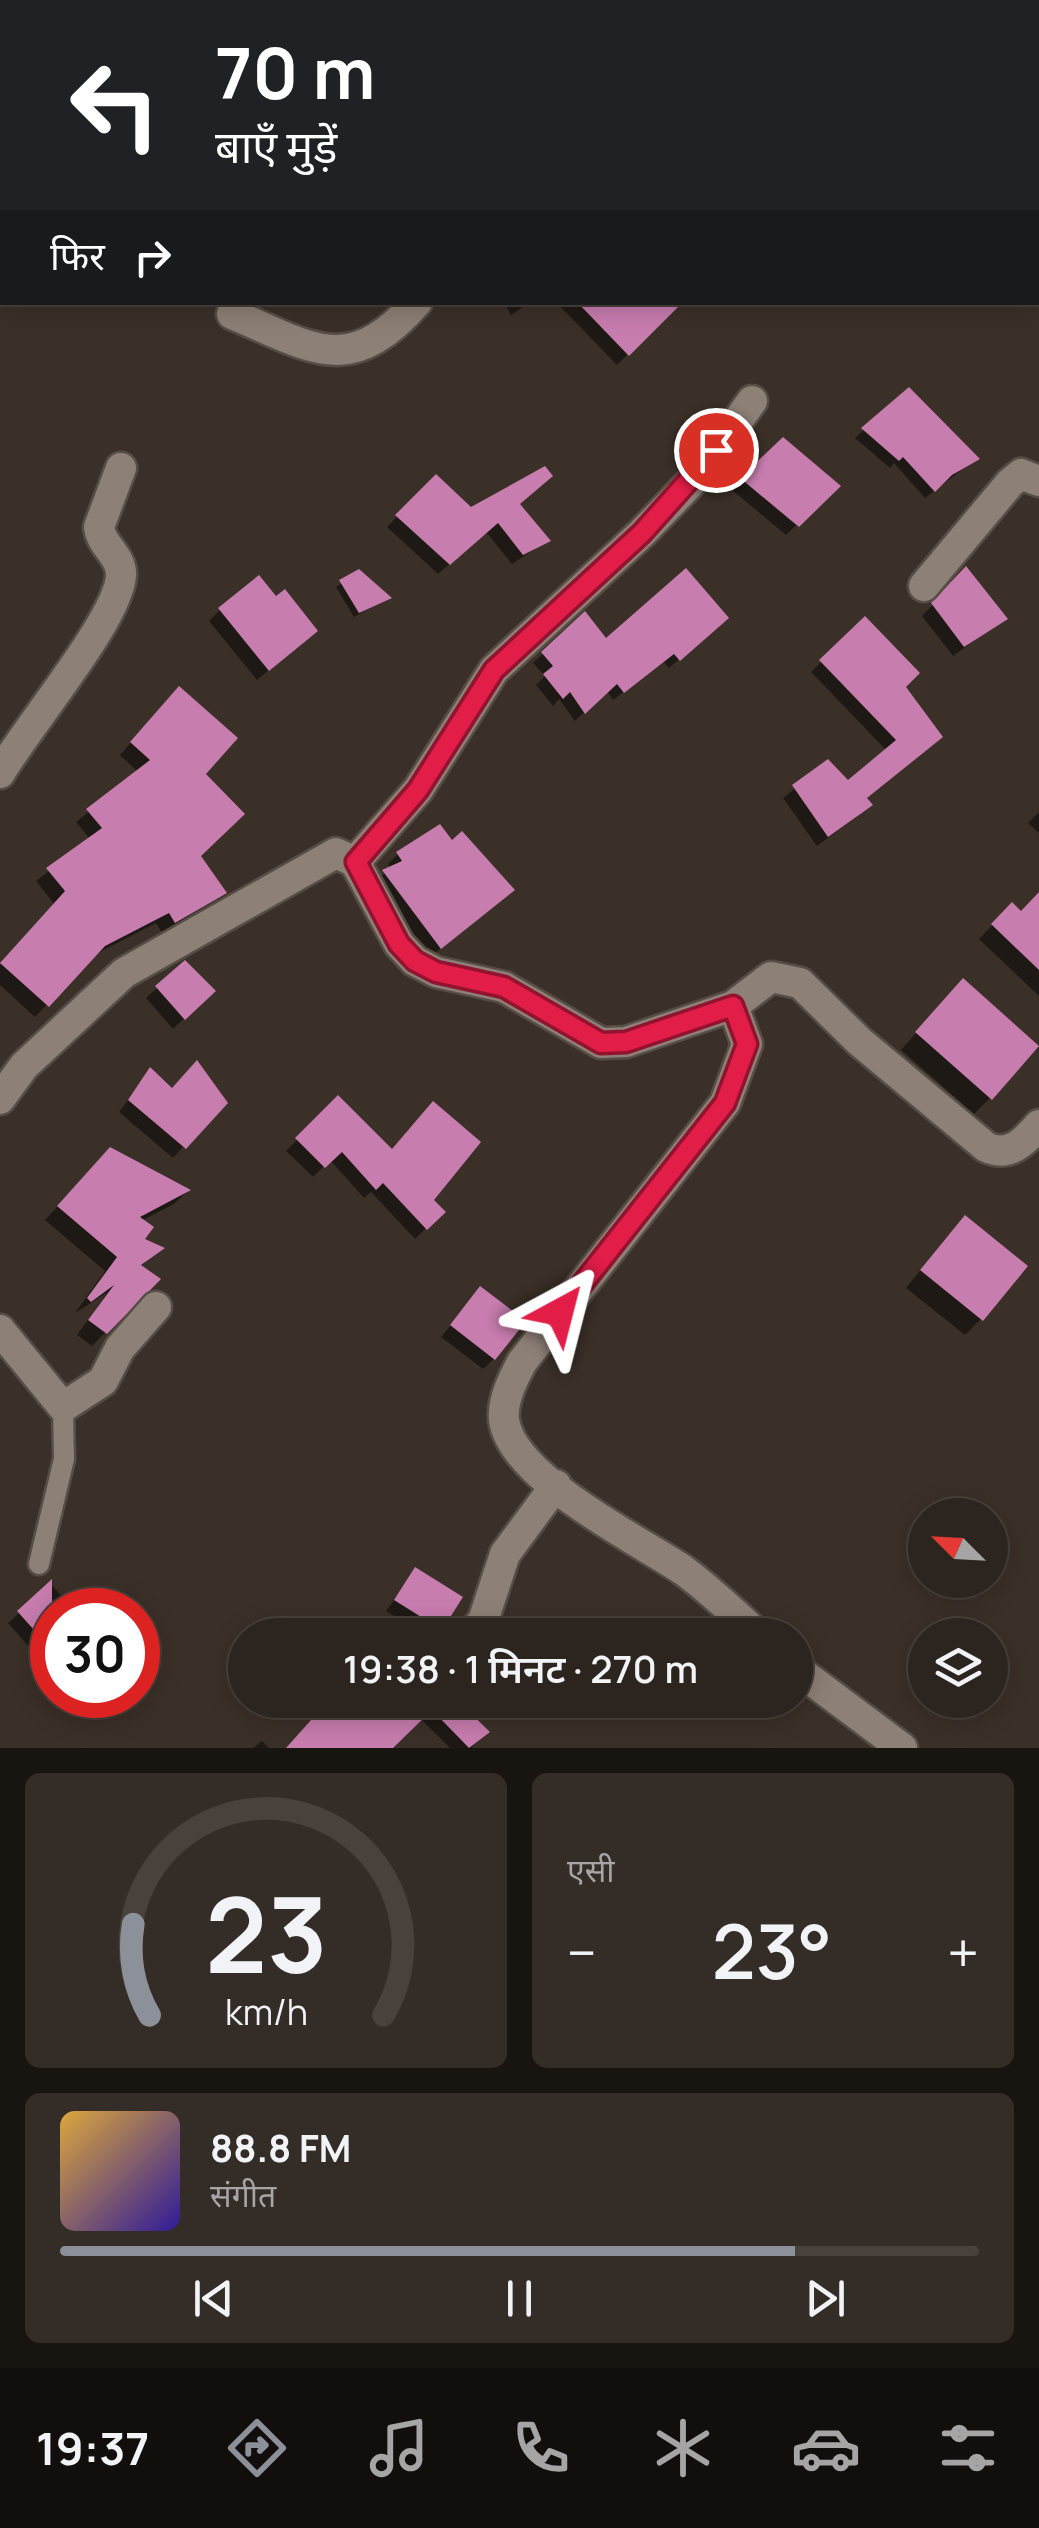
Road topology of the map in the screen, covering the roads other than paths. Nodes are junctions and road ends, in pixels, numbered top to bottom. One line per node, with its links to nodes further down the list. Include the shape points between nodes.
1 (414, 305): 2 (street, via 368,346 337,352)
2 (232, 314)
3 (752, 401): 8 (street, via 699,474 494,670 418,790)
4 (120, 468): 7 (street, via 99,527 121,568 120,590 97,635)
5 (1039, 481): 6 (street, via 1020,474 1010,483)
6 (924, 586)
7 (0, 773)
8 (356, 862): 9 (street, via 399,944 415,961 504,987 601,1043 626,1042); 10 (street, via 326,856 124,974 24,1066)
9 (733, 1006): 11 (street, via 772,977 800,983 986,1147 1016,1148); 15 (street, via 747,1044 725,1103 522,1362 506,1397 508,1433 522,1456)
10 (0, 1100)
11 (1039, 1126)
12 (156, 1307): 14 (street, via 102,1381)
13 (0, 1330): 14 (street)
14 (63, 1408): 16 (lane, via 64,1459)
15 (556, 1485): 17 (street, via 504,1554); 18 (street, via 686,1572)
16 (40, 1564)
17 (485, 1618)
18 (739, 1618)
19 (813, 1681): 20 (street)
20 (902, 1748)

